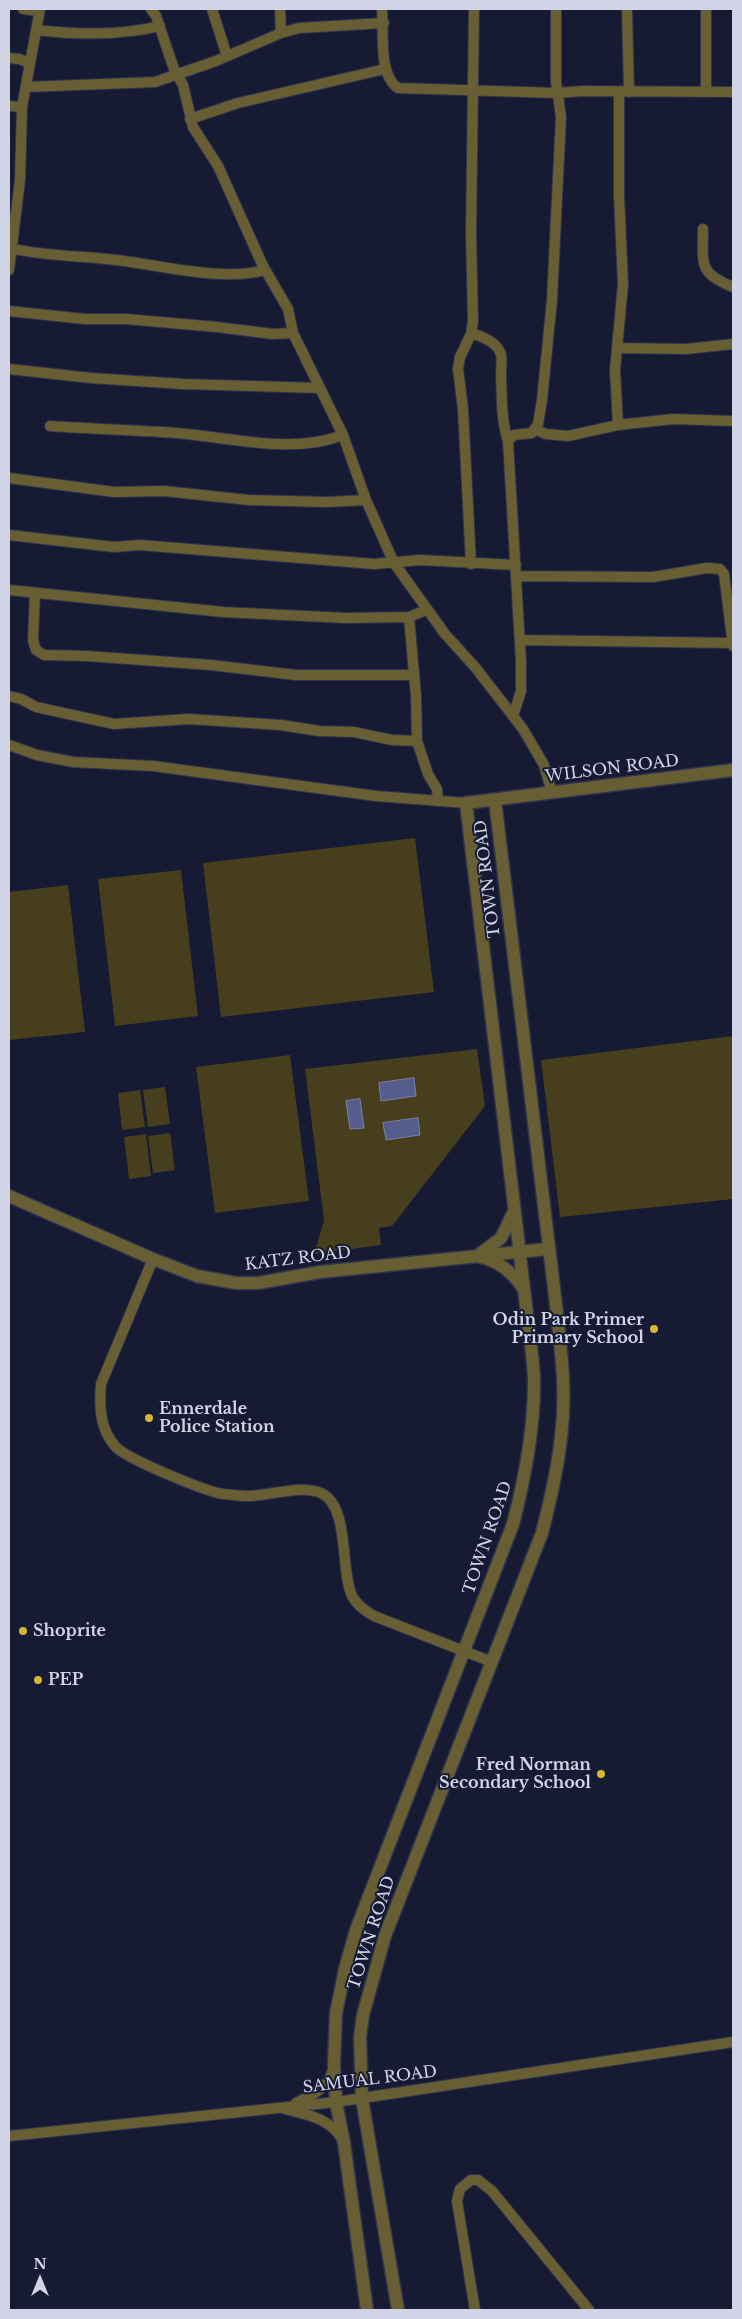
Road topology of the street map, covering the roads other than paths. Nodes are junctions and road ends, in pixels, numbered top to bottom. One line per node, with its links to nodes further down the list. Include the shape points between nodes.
1 (23, 9): 10 (street)
2 (151, 9): 12 (street)
3 (212, 9): 15 (street)
4 (280, 9): 14 (street)
5 (382, 9): 11 (street)
6 (474, 9): 21 (street)
7 (556, 9): 25 (street)
8 (627, 9): 22 (street)
9 (706, 9): 23 (street)
10 (40, 10): 13 (street)
11 (384, 23): 14 (street, via 298,28); 18 (street)
12 (160, 26): 13 (street, via 104,34); 19 (street)
13 (36, 30): 17 (street)
14 (281, 32): 15 (street)
15 (227, 56): 19 (street)
16 (9, 58): 17 (street)
17 (30, 64): 20 (street)
18 (385, 70): 21 (street, via 390,83 398,88); 28 (street, via 238,103)
19 (177, 75): 20 (street, via 155,82); 28 (street, via 183,85)
20 (26, 87): 27 (street)
21 (473, 91): 25 (street); 38 (street)
22 (624, 92): 23 (street); 25 (street); 40 (street, via 619,196 623,284)
23 (706, 92): 24 (street)
24 (733, 92)
25 (558, 93): 46 (street, via 561,117 552,300 542,400)
26 (9, 106): 27 (street)
27 (22, 107): 30 (street)
28 (190, 118): 34 (street, via 218,166)
29 (9, 183): 30 (street)
30 (20, 185): 32 (street)
31 (704, 230): 35 (street, via 705,268 711,276)
32 (10, 248): 33 (street); 34 (street, via 174,269 245,274)
33 (9, 270)
34 (265, 270): 37 (street, via 288,309)
35 (733, 287)
36 (9, 311): 37 (street, via 273,334)
37 (293, 333): 42 (street)
38 (471, 334): 48 (street, via 495,345 501,352 504,432); 53 (street, via 458,369)
39 (733, 344): 40 (street, via 686,349)
40 (617, 348): 45 (street)
41 (9, 369): 42 (street, via 183,384)
42 (319, 388): 47 (street)
43 (733, 421): 45 (street, via 682,419)
44 (50, 426): 47 (street, via 176,433 300,445 324,442)
45 (618, 426): 46 (street, via 568,436 546,434)
46 (535, 429): 48 (street, via 532,433 514,435)
47 (343, 435): 50 (street)
48 (508, 441): 54 (street)
49 (9, 478): 50 (street, via 114,492 164,491 249,500)
50 (366, 500): 52 (street)
51 (9, 535): 52 (street, via 114,547 140,545)
52 (394, 563): 53 (street, via 420,560); 57 (street)
53 (471, 564): 54 (street)
54 (517, 570): 59 (street); 60 (street, via 652,577 707,568 720,569 724,574)
55 (9, 590): 56 (street)
56 (35, 592): 58 (street, via 224,612 346,618); 61 (street, via 33,640 36,650 44,655 212,665 296,675)
57 (426, 610): 58 (street); 63 (street)
58 (409, 617): 61 (street)
59 (520, 640): 60 (street); 63 (street, via 521,692)
60 (733, 645)
61 (413, 675): 64 (street)
62 (9, 696): 64 (street, via 36,707 114,724 189,719 354,732)
63 (513, 716): 67 (street, via 544,765)
64 (416, 741): 68 (street, via 437,789)
65 (9, 745): 68 (street, via 37,756 73,762 152,766 348,793)
66 (733, 770): 67 (street, WILSON ROAD)
67 (552, 792): 69 (street, WILSON ROAD)
68 (438, 800): 70 (street)
69 (495, 800): 70 (street, TOWN ROAD); 73 (street, TOWN ROAD)
70 (466, 803): 72 (street, TOWN ROAD)
71 (9, 1196): 76 (street, KATZ ROAD)
72 (514, 1209): 74 (street, TOWN ROAD); 75 (street, via 501,1238)
73 (548, 1249): 74 (street, KATZ ROAD); 79 (street, TOWN ROAD, via 563,1379 562,1428 556,1474 542,1533)
74 (520, 1252): 75 (street, KATZ ROAD); 77 (street, TOWN ROAD)
75 (475, 1256): 76 (street, KATZ ROAD, via 320,1272 258,1283 218,1281); 77 (street, via 507,1270)
76 (152, 1259): 78 (street, via 101,1384 102,1423 116,1447 151,1466 219,1493 247,1496 308,1491 324,1495 336,1509 349,1587 358,1604 374,1616)
77 (524, 1291): 78 (street, TOWN ROAD, via 534,1381 525,1479 513,1524)
78 (464, 1652): 79 (street); 81 (street, TOWN ROAD, via 356,1930 336,2013)
79 (492, 1662): 82 (street, TOWN ROAD, via 385,1936 363,2015 360,2037)
80 (733, 2042): 82 (street, SAMUAL ROAD)
81 (334, 2064): 83 (street, TOWN ROAD); 84 (street, via 332,2075 322,2088)
82 (362, 2099): 83 (street, SAMUAL ROAD); 89 (street, TOWN ROAD)
83 (336, 2102): 84 (street, SAMUAL ROAD); 87 (street, TOWN ROAD)
84 (291, 2105): 85 (street, SAMUAL ROAD)
85 (279, 2107): 86 (street, SAMUAL ROAD); 87 (street, via 319,2118 337,2131)
86 (9, 2136)
87 (344, 2143): 88 (street, TOWN ROAD)
88 (367, 2310)
89 (398, 2310)
90 (475, 2310): 91 (street, via 457,2202 460,2189 471,2180 478,2180 492,2191)
91 (589, 2310)

